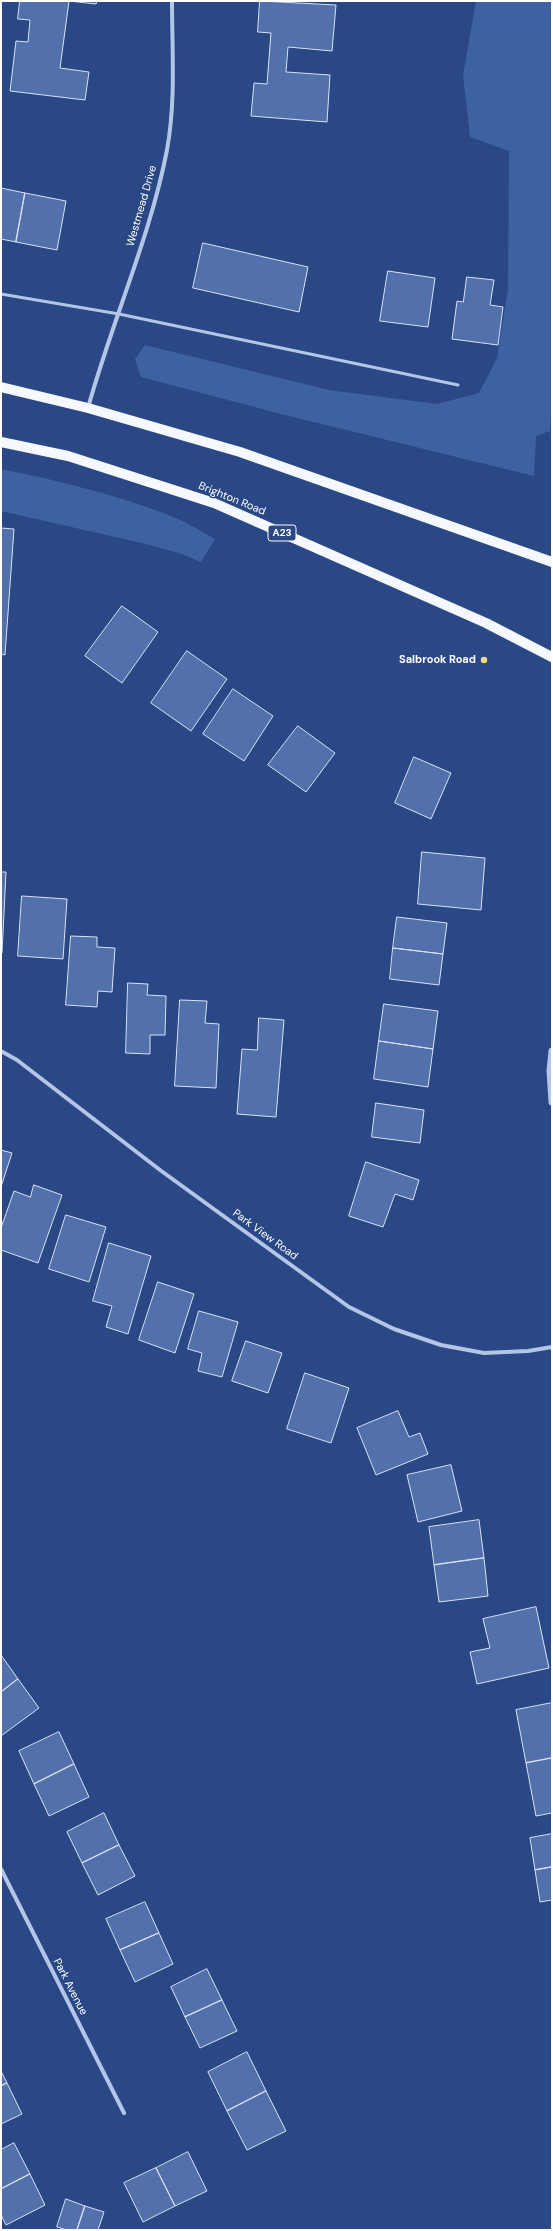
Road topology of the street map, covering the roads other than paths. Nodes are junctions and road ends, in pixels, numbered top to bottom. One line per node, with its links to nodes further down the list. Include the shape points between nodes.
1 (172, 1): 3 (street, Westmead Drive, via 172,98 167,148 156,197)
2 (1, 294): 3 (lane)
3 (119, 314): 4 (lane); 6 (street, Westmead Drive, via 96,377)
4 (458, 385)
5 (1, 387): 6 (main road)
6 (88, 408): 8 (main road, via 240,452)
7 (1, 442): 9 (main road, Brighton Road / A23, via 68,456 214,503 486,623)
8 (552, 562)
9 (552, 657)
10 (1, 1051): 13 (street, Park View Road, via 17,1060 160,1170 349,1307 394,1329 441,1345 484,1353)
11 (552, 1051): 12 (street)
12 (552, 1102)
13 (552, 1347)
14 (1, 1870): 15 (street, Park Avenue)
15 (124, 2113)

